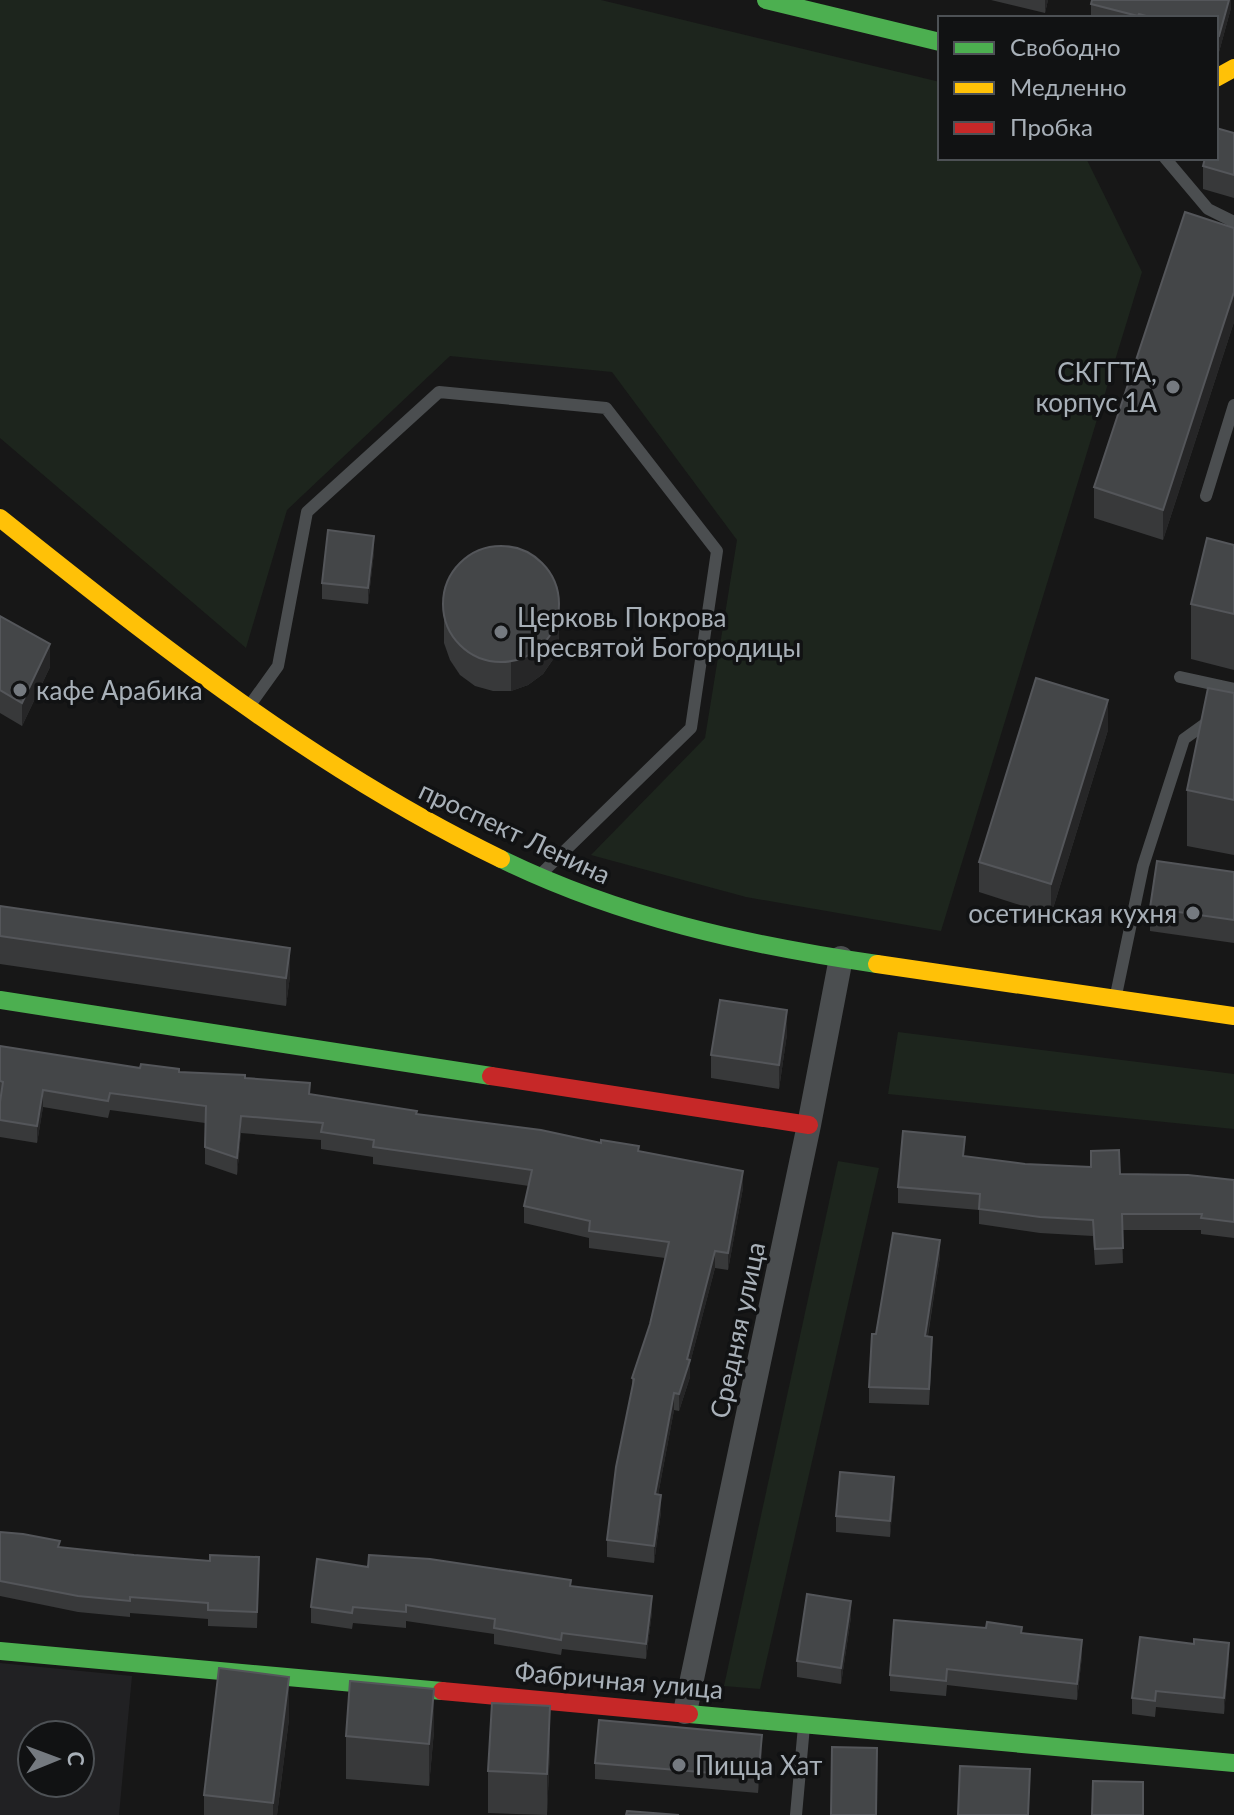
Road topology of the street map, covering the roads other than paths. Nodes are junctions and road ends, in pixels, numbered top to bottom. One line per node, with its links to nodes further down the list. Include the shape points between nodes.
1 (766, 0): 2 (street)
2 (938, 42)
3 (1167, 160): 4 (lane, via 1208,209)
4 (1234, 222)
5 (1234, 405): 6 (lane)
6 (1206, 496)
7 (0, 518): 11 (street, проспект Ленина)
8 (1180, 677): 9 (lane)
9 (1234, 689)
10 (1234, 703): 14 (lane, via 1184,739 1143,866)
11 (247, 710): 12 (street, проспект Ленина, via 418,818); 12 (lane, via 278,666 307,512 439,392 606,408 717,551 691,728)
12 (537, 877): 13 (street, проспект Ленина, via 703,933)
13 (841, 958): 14 (street, проспект Ленина); 17 (street, Средняя улица)
14 (1116, 999): 16 (street, проспект Ленина)
15 (0, 1000): 17 (street)
16 (1234, 1016)
17 (809, 1125): 19 (street, Средняя улица)
18 (0, 1651): 19 (street, Фабричная улица)
19 (685, 1712): 20 (street, Фабричная улица)
20 (804, 1723): 21 (street, Фабричная улица); 22 (lane)
21 (1234, 1763)
22 (796, 1815)

